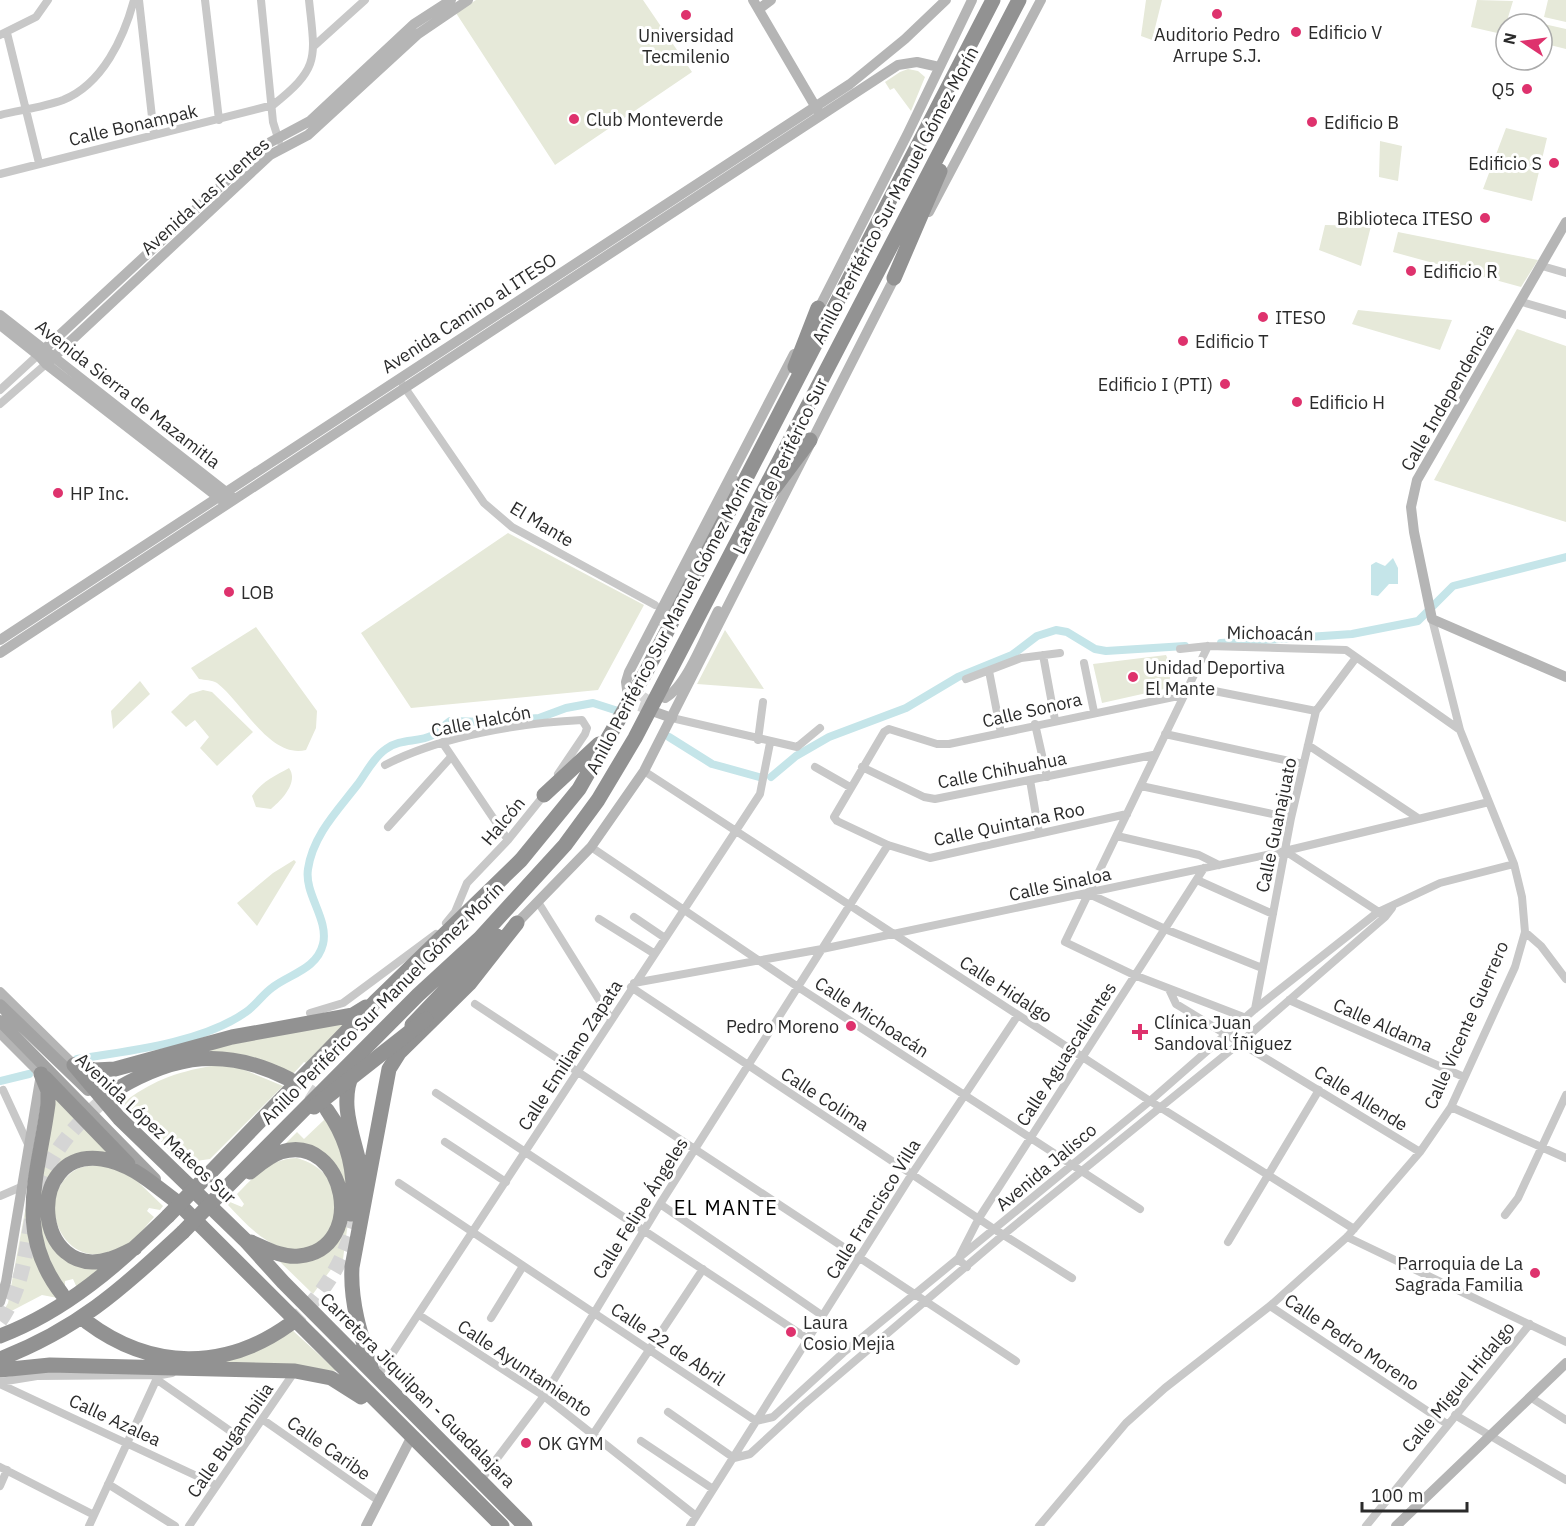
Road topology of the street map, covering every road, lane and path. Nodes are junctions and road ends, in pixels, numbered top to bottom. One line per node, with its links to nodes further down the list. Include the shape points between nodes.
1 (48, 0): 17 (street, via 36,17)
2 (134, 0): 22 (street, via 121,39 93,79 64,99)
3 (139, 0): 26 (street)
4 (206, 0): 25 (street)
5 (261, 0): 21 (street)
6 (309, 0): 18 (street)
7 (365, 0): 18 (street)
8 (451, 0): 27 (street, Avenida Las Fuentes, via 414,24 310,121)
9 (468, 0): 27 (street, Avenida Las Fuentes, via 418,34 308,135)
10 (771, 0): 16 (street)
11 (946, 0): 23 (street, Avenida Camino al ITESO, via 891,52)
12 (972, 0): 20 (street)
13 (993, 0): 47 (highway, Anillo Periférico Sur Manuel Gómez Morín)
14 (1019, 0): 19 (highway, Anillo Periférico Sur Manuel Gómez Morín)
15 (1041, 0): 34 (street, Lateral de Periférico Sur)
16 (756, 4): 23 (street)
17 (2, 33): 22 (street)
18 (314, 46): 21 (street, via 305,76)
19 (988, 61): 34 (highway); 50 (highway, Anillo Periférico Sur Manuel Gómez Morín)
20 (939, 67): 23 (street, Avenida Camino al ITESO, via 917,62 898,65); 36 (street)
21 (273, 105): 25 (street, Calle Bonampak); 27 (street, via 273,122)
22 (26, 109): 24 (street); 28 (street)
23 (818, 111): 42 (street, Avenida Camino al ITESO)
24 (0, 116)
25 (219, 120): 26 (street, Calle Bonampak)
26 (154, 135): 28 (street, Calle Bonampak)
27 (280, 142): 40 (street, Avenida Las Fuentes, via 265,145); 41 (street, Avenida Las Fuentes)
28 (39, 162): 29 (street, Calle Bonampak)
29 (0, 174)
30 (1566, 222): 31 (street, Calle Independencia)
31 (1562, 238): 32 (street, Calle Independencia)
32 (1542, 266): 33 (street); 35 (street, Calle Independencia)
33 (1566, 273)
34 (894, 278): 46 (street, Lateral de Periférico Sur)
35 (1522, 302): 38 (street); 52 (street, Calle Independencia, via 1415,484 1412,507)
36 (818, 308): 45 (street); 47 (highway)
37 (0, 315): 40 (street, Avenida Sierra de Mazamitla)
38 (1566, 315)
39 (0, 325): 40 (street, Avenida Sierra de Mazamitla)
40 (41, 352): 41 (street, Avenida Sierra de Mazamitla); 43 (street, Avenida Las Fuentes)
41 (49, 362): 44 (street, Avenida Las Fuentes); 48 (street, Avenida Sierra de Mazamitla)
42 (402, 383): 48 (street, Avenida Camino al ITESO); 49 (street, Avenida Camino al ITESO); 53 (street, El Mante, via 483,503 512,527)
43 (0, 390)
44 (0, 404)
45 (753, 432): 65 (street, via 729,495); 69 (street, via 629,672)
46 (810, 440): 50 (highway); 51 (street, Lateral de Periférico Sur)
47 (755, 464): 79 (highway, Anillo Periférico Sur Manuel Gómez Morín)
48 (222, 495): 49 (street, Avenida Sierra de Mazamitla); 55 (street, Avenida Camino al ITESO)
49 (232, 502): 58 (street, Avenida Camino al ITESO)
50 (745, 526): 130 (highway, Anillo Periférico Sur Manuel Gómez Morín, via 635,738 598,800)
51 (759, 545): 70 (street, via 732,586 681,682); 75 (street, Lateral de Periférico Sur)
52 (1428, 602): 54 (street, Calle Vicente Guerrero)
53 (655, 606)
54 (1432, 618): 64 (street); 81 (street, Calle Vicente Guerrero)
55 (0, 640)
56 (1208, 646): 57 (street, Michoacán); 61 (street, Michoacán, via 1338,649 1351,652); 67 (street)
57 (1180, 649)
58 (0, 653)
59 (1060, 653): 60 (street)
60 (1043, 655): 63 (street, via 1021,658); 76 (street)
61 (1355, 659): 72 (street, Calle Guanajuato); 81 (street, Michoacán)
62 (1084, 663): 74 (street)
63 (989, 671): 66 (street); 82 (street)
64 (1566, 676)
65 (636, 679)
66 (966, 679)
67 (1189, 686): 68 (street); 72 (street)
68 (1183, 695): 74 (street, Calle Sonora); 83 (street)
69 (628, 696)
70 (665, 698)
71 (763, 702): 84 (street)
72 (1316, 711): 87 (street, Calle Guanajuato)
73 (655, 712): 75 (street)
74 (1094, 712): 76 (street, Calle Sonora)
75 (672, 718): 84 (street); 94 (street, Lateral de Periférico Sur)
76 (1055, 720): 78 (street, Calle Sonora)
77 (586, 722): 85 (street, Calle Halcón, via 524,727); 99 (street, Halcón, via 585,734)
78 (1035, 724): 82 (street, Calle Sonora); 95 (street)
79 (616, 727): 99 (highway); 134 (highway, Anillo Periférico Sur Manuel Gómez Morín, via 550,828)
80 (820, 728): 86 (street, via 796,747)
81 (1460, 730): 100 (street, Calle Vicente Guerrero)
82 (1002, 733): 93 (street, Calle Sonora, via 937,744 889,729)
83 (1165, 734): 88 (street); 90 (street)
84 (758, 740): 86 (street)
85 (442, 742): 89 (street); 91 (street, Calle Halcón)
86 (770, 743): 105 (street, Calle Emiliano Zapata, via 760,794)
87 (1308, 745): 90 (street, Calle Guanajuato); 103 (street)
88 (1153, 755): 95 (street, Calle Chihuahua); 97 (street)
89 (452, 757): 104 (street); 108 (street)
90 (1303, 764): 102 (street, Calle Guanajuato)
91 (385, 765)
92 (815, 767): 98 (street)
93 (862, 767): 96 (street, Calle Chihuahua, via 935,799); 98 (street)
94 (644, 771): 105 (street, Calle Hidalgo); 110 (street, Lateral de Periférico Sur)
95 (1047, 777): 96 (street, Calle Chihuahua)
96 (1030, 780): 106 (street)
97 (1141, 786): 101 (street); 102 (street)
98 (850, 787): 109 (street, Calle Quintana Roo, via 834,817)
99 (544, 795): 108 (street, Halcón)
100 (1489, 802): 103 (street, Calle Sinaloa); 112 (street, Calle Vicente Guerrero)
101 (1127, 814): 106 (street, Calle Quintana Roo); 107 (street)
102 (1291, 818): 111 (street, Calle Guanajuato)
103 (1418, 819): 111 (street, Calle Sinaloa)
104 (388, 827)
105 (736, 830): 118 (street, Calle Hidalgo); 119 (street, Calle Emiliano Zapata)
106 (1039, 833): 109 (street, Calle Quintana Roo, via 930,858)
107 (1118, 836): 113 (street, via 1199,855); 116 (street)
108 (508, 840): 127 (street, Halcón, via 467,883 452,917)
109 (888, 845): 118 (street, Calle Felipe Ángeles)
110 (591, 847): 117 (street, Lateral de Periférico Sur); 119 (street, Calle Michoacán)
111 (1285, 851): 113 (street, Calle Sinaloa); 120 (street, Calle Guanajuato); 121 (street)
112 (1514, 864): 121 (street, Avenida Jalisco, via 1440,883); 126 (street, Calle Vicente Guerrero)
113 (1219, 865): 114 (street, Calle Sinaloa)
114 (1204, 868): 115 (street, Calle Aguascalientes); 116 (street, Calle Sinaloa)
115 (1197, 880): 120 (street); 125 (street, Calle Aguascalientes)
116 (1087, 893): 125 (street); 128 (street, Calle Sinaloa); 137 (street, Calle Allende, via 1065,942)
117 (537, 902): 124 (street, Lateral de Periférico Sur); 151 (street)
118 (850, 904): 128 (street, Calle Hidalgo); 131 (street, Calle Felipe Ángeles)
119 (683, 910): 129 (street, Calle Emiliano Zapata); 133 (street, Calle Michoacán)
120 (1273, 914): 135 (street, Calle Guanajuato)
121 (1382, 914): 136 (street, Avenida Jalisco); 138 (street, Avenida Jalisco)
122 (634, 917): 129 (street)
123 (599, 919): 132 (street)
124 (517, 923): 130 (highway); 172 (highway, bridge, via 426,1019); 193 (highway, via 469,984 392,1062)
125 (1165, 928): 135 (street); 137 (street, Calle Aguascalientes)
126 (1525, 932): 139 (street); 161 (street, Calle Vicente Guerrero, via 1515,967)
127 (436, 934): 134 (highway); 149 (street, Halcón, via 343,1004)
128 (893, 934): 131 (street, Calle Sinaloa); 150 (street, Calle Hidalgo)
129 (665, 938): 132 (street, Calle Emiliano Zapata)
130 (485, 941): 178 (highway, via 388,1054); 182 (highway, Anillo Periférico Sur Manuel Gómez Morín, via 418,994); 193 (highway, via 365,1055 350,1078 347,1110)
131 (822, 949): 133 (street, Calle Sinaloa); 141 (street, Calle Felipe Ángeles)
132 (655, 954): 140 (street, Calle Emiliano Zapata)
133 (759, 960): 140 (street, Calle Sinaloa); 141 (street, Calle Michoacán)
134 (417, 963): 145 (highway, Anillo Periférico Sur Manuel Gómez Morín)
135 (1262, 968): 148 (street, Calle Guanajuato)
136 (1308, 968): 138 (street); 148 (street, Avenida Jalisco)
137 (1134, 975): 142 (street, Calle Allende); 157 (street, Calle Aguascalientes)
138 (1317, 976): 144 (street, Avenida Jalisco)
139 (1566, 979)
140 (632, 985): 151 (street, Calle Emiliano Zapata); 159 (street, Calle Colima)
141 (798, 987): 159 (street, Calle Felipe Ángeles); 167 (street, Calle Michoacán)
142 (1169, 989): 152 (street, Calle Allende); 155 (street, Calle Allende, via 1176,1004)
143 (0, 992): 158 (street, via 59,1050)
144 (1289, 1000): 156 (street, Avenida Jalisco); 161 (street, Calle Aldama)
145 (375, 1002): 158 (highway, via 353,1015 232,1037 125,1067 95,1070); 207 (highway, Anillo Periférico Sur Manuel Gómez Morín, bridge)
146 (475, 1004): 160 (street)
147 (0, 1005): 158 (main road, Avenida López Mateos Sur)
148 (1255, 1010): 152 (street, Avenida Jalisco)
149 (310, 1013)
150 (1018, 1015): 157 (street, Calle Hidalgo); 167 (street, Calle Francisco Villa)
151 (611, 1018): 160 (street, Calle Emiliano Zapata)
152 (1246, 1018): 155 (street, Avenida Jalisco)
153 (0, 1021): 158 (main road, Avenida López Mateos Sur)
154 (0, 1033): 158 (street)
155 (1226, 1034): 156 (street, Calle Allende); 169 (street, Avenida Jalisco)
156 (1241, 1042): 165 (street, Calle Allende); 170 (street, Avenida Jalisco)
157 (1083, 1057): 169 (street, Calle Hidalgo); 173 (street, Calle Aguascalientes)
158 (51, 1066): 175 (street); 185 (highway); 194 (main road, Avenida López Mateos Sur); 205 (highway, Avenida López Mateos Sur, via 119,1118); 215 (highway, via 33,1187 33,1224 44,1264)
159 (747, 1066): 177 (street, Calle Felipe Ángeles); 186 (street, Calle Colima)
160 (578, 1071): 177 (street); 179 (street, Calle Emiliano Zapata)
161 (1464, 1077): 171 (street, Calle Vicente Guerrero)
162 (289, 1079): 163 (highway, via 247,1063 204,1058 162,1066)
163 (117, 1089)
164 (3, 1090): 175 (street)
165 (1319, 1090): 180 (street, Calle Allende); 187 (street)
166 (436, 1093): 179 (street)
167 (964, 1095): 173 (street, Calle Michoacán); 186 (street, Calle Francisco Villa)
168 (1566, 1095): 176 (street)
169 (1150, 1101): 170 (street, Calle Hidalgo); 183 (street, Avenida Jalisco)
170 (1160, 1107): 184 (street, Avenida Jalisco); 187 (street, Calle Hidalgo)
171 (1451, 1107): 176 (street); 180 (street, Calle Vicente Guerrero)
172 (321, 1108): 182 (highway); 244 (highway, via 345,1142 353,1174 354,1198 344,1262 346,1310)
173 (1030, 1138): 183 (street, Calle Michoacán); 198 (street, Calle Aguascalientes)
174 (445, 1142): 188 (street)
175 (29, 1146): 190 (street)
176 (1542, 1148): 181 (street); 197 (street, via 1518,1198)
177 (695, 1149): 195 (street, Calle Felipe Ángeles); 208 (street)
178 (369, 1150)
179 (525, 1152): 188 (street, Calle Emiliano Zapata); 201 (street)
180 (1420, 1152): 200 (street, Calle Vicente Guerrero)
181 (1566, 1158)
182 (250, 1161): 191 (highway, Anillo Periférico Sur Manuel Gómez Morín)
183 (1071, 1165): 184 (street, Calle Michoacán); 199 (street, Avenida Jalisco)
184 (1081, 1171): 196 (street, Calle Michoacán); 203 (street, Avenida Jalisco)
185 (136, 1172): 194 (highway); 207 (highway, via 98,1159 74,1164 52,1185 46,1212 53,1236 75,1256 102,1260)
186 (912, 1174): 198 (street, Calle Colima); 208 (street, Calle Francisco Villa)
187 (1270, 1174): 200 (street, Calle Hidalgo); 206 (street)
188 (506, 1182): 202 (street, Calle Emiliano Zapata)
189 (399, 1183): 202 (street, Calle 22 de Abril)
190 (21, 1187): 192 (street); 218 (street)
191 (220, 1194): 205 (highway, via 268,1159 286,1151 313,1156 335,1177 342,1194 341,1216 333,1236 322,1246 304,1255 291,1256); 237 (highway, Anillo Periférico Sur Manuel Gómez Morín, bridge, via 114,1295 33,1347)
192 (0, 1196)
193 (364, 1198): 244 (highway, via 353,1255 352,1292)
194 (177, 1202): 217 (highway, Avenida López Mateos Sur)
195 (660, 1204): 201 (street, Calle Felipe Ángeles); 224 (street)
196 (1140, 1209)
197 (1504, 1215)
198 (979, 1218): 199 (street, Calle Colima); 209 (street, Calle Aguascalientes)
199 (994, 1229): 203 (street, Calle Colima); 209 (street, Avenida Jalisco)
200 (1354, 1229): 204 (street, Calle Vicente Guerrero)
201 (644, 1230): 212 (street); 222 (street, Calle Felipe Ángeles)
202 (473, 1232): 210 (street, Calle 22 de Abril); 223 (street, Calle Emiliano Zapata)
203 (1003, 1235): 211 (street, Avenida Jalisco); 213 (street, Calle Colima)
204 (1347, 1237): 220 (street, Calle Vicente Guerrero); 229 (street)
205 (245, 1240): 214 (highway, Avenida López Mateos Sur)
206 (1228, 1242)
207 (135, 1248): 221 (highway, Anillo Periférico Sur Manuel Gómez Morín, via 107,1275)
208 (860, 1256): 216 (street); 224 (street, Calle Francisco Villa)
209 (958, 1259): 211 (street); 216 (street, Avenida Jalisco)
210 (523, 1266): 222 (street, Calle 22 de Abril); 225 (street)
211 (967, 1267): 219 (street, Avenida Jalisco)
212 (704, 1269): 233 (street); 235 (street)
213 (1072, 1278)
214 (283, 1282): 244 (highway, Carretera Jiquilpan - Guadalajara)
215 (62, 1294)
216 (916, 1295): 219 (street); 226 (street, Avenida Jalisco)
217 (273, 1296): 252 (highway, Carretera Jiquilpan - Guadalajara)
218 (0, 1302)
219 (926, 1302): 231 (street, Avenida Jalisco); 238 (street)
220 (1270, 1306): 255 (street, Calle Pedro Moreno); 280 (street, Calle Vicente Guerrero, via 1126,1423)
221 (48, 1313): 230 (highway); 232 (highway)
222 (594, 1313): 235 (street, Calle 22 de Abril); 247 (street, Calle Felipe Ángeles)
223 (419, 1314): 244 (street, Calle Emiliano Zapata); 247 (street, Calle Ayuntamiento)
224 (823, 1316): 233 (street, Calle Francisco Villa)
225 (491, 1318)
226 (883, 1321): 231 (street); 236 (street, Avenida Jalisco)
227 (87, 1322): 228 (highway, via 137,1351 196,1359 226,1355)
228 (290, 1324)
229 (1530, 1324): 234 (street); 250 (street, Calle Miguel Hidalgo)
230 (0, 1325)
231 (891, 1331): 239 (street, Avenida Jalisco)
232 (0, 1336)
233 (808, 1339): 253 (street, Calle Francisco Villa)
234 (1566, 1342)
235 (649, 1350): 253 (street, Calle 22 de Abril); 256 (street)
236 (843, 1353): 239 (street); 253 (street, Avenida Jalisco, via 773,1417)
237 (0, 1359)
238 (1016, 1361)
239 (852, 1363): 262 (street, Avenida Jalisco, via 750,1454)
240 (1566, 1363): 248 (street)
241 (183, 1369): 242 (highway, via 50,1365); 243 (highway); 245 (street)
242 (0, 1370)
243 (295, 1371): 251 (street, Calle Bugambilia); 252 (highway, via 331,1378)
244 (375, 1375): 265 (highway, Carretera Jiquilpan - Guadalajara)
245 (157, 1377): 246 (street, via 37,1376); 260 (street); 261 (street)
246 (0, 1383): 261 (street, Calle Azalea)
247 (544, 1396): 256 (street, Calle Ayuntamiento); 265 (street, Calle Felipe Ángeles)
248 (1530, 1397): 254 (street); 257 (street)
249 (668, 1412): 262 (street)
250 (1455, 1415): 255 (street, Calle Miguel Hidalgo); 257 (street)
251 (262, 1419): 260 (street, Calle Bugambilia); 270 (street, Calle Caribe)
252 (393, 1420): 258 (highway, Carretera Jiquilpan - Guadalajara)
253 (756, 1420): 262 (street, Avenida Jalisco)
254 (1566, 1420)
255 (1447, 1424): 281 (street, Calle Miguel Hidalgo)
256 (594, 1433): 272 (street, Calle Ayuntamiento)
257 (1490, 1434): 264 (street); 282 (street)
258 (412, 1436): 270 (street); 277 (highway, Carretera Jiquilpan - Guadalajara)
259 (642, 1441): 269 (street)
260 (246, 1442): 267 (street, Calle Bugambilia)
261 (128, 1443): 266 (street); 267 (street, Calle Azalea)
262 (734, 1458): 269 (street, Avenida Jalisco)
263 (4, 1468): 268 (street); 271 (street)
264 (1566, 1480)
265 (480, 1481): 278 (highway, Carretera Jiquilpan - Guadalajara)
266 (108, 1484): 271 (street); 274 (street)
267 (216, 1485): 275 (street, Calle Bugambilia)
268 (0, 1486)
269 (713, 1489): 272 (street, Avenida Jalisco)
270 (379, 1501): 276 (street)
271 (94, 1515): 273 (street)
272 (696, 1516): 279 (street, Avenida Jalisco)
273 (89, 1526)
274 (175, 1526)
275 (189, 1526)
276 (366, 1526)
277 (502, 1526)
278 (525, 1526)
279 (690, 1526)
280 (1040, 1526)
281 (1366, 1526)
282 (1396, 1526)

